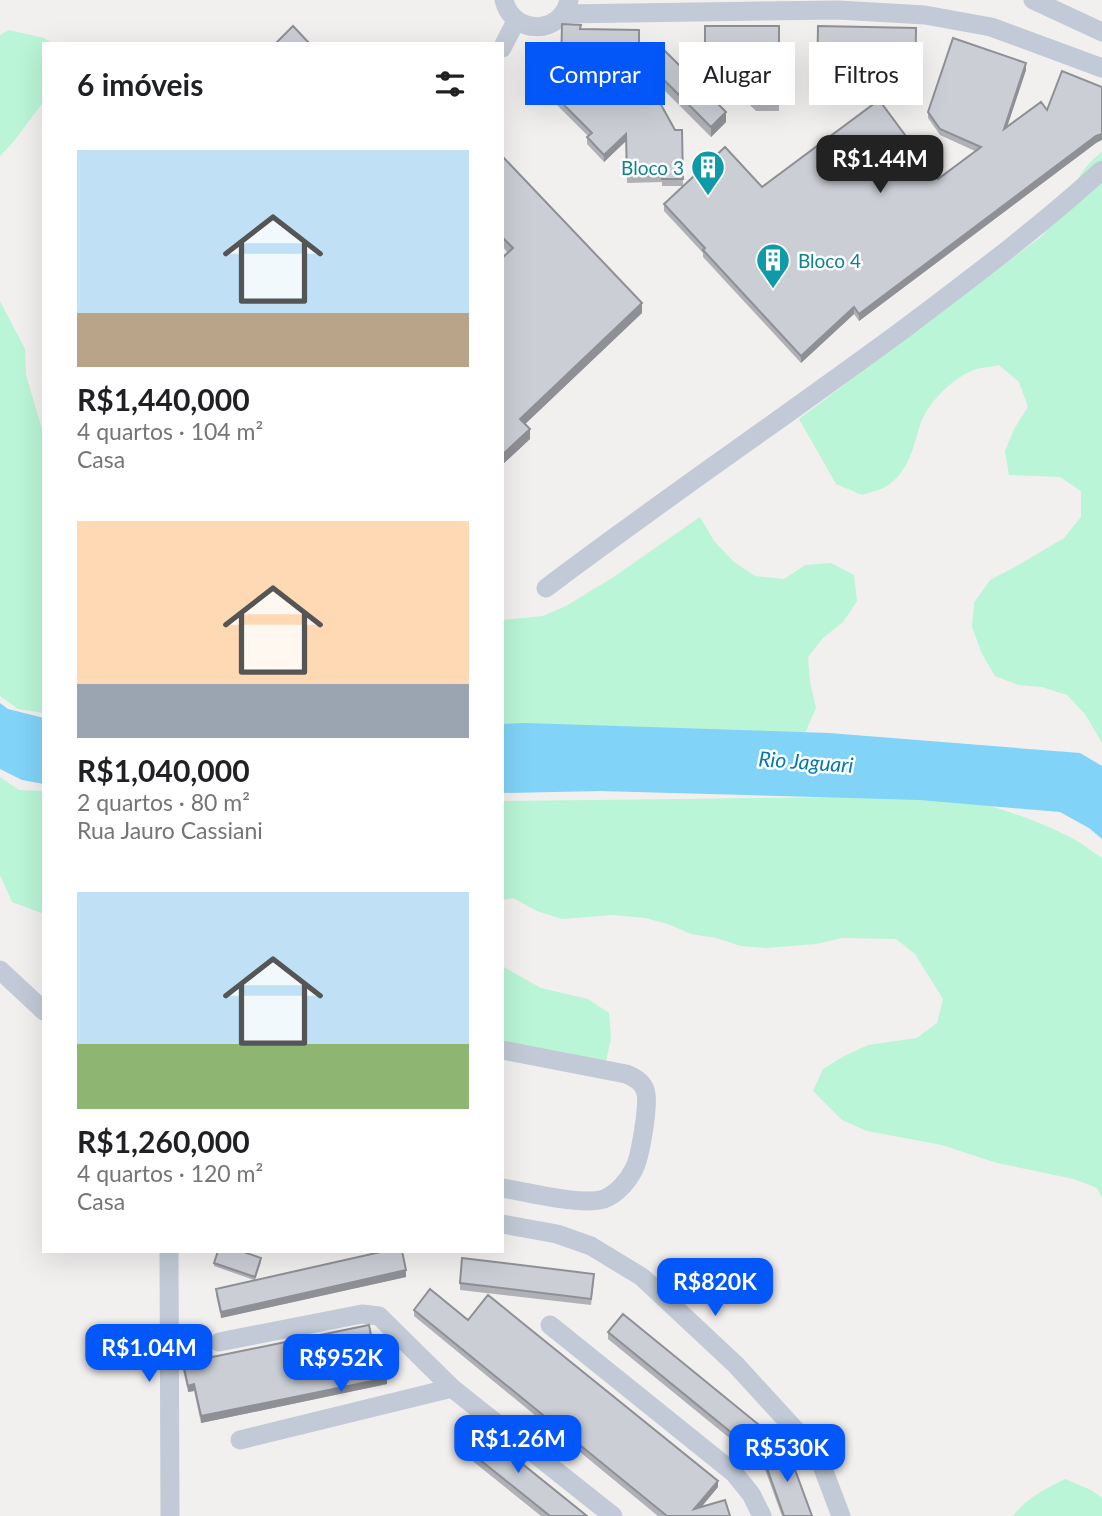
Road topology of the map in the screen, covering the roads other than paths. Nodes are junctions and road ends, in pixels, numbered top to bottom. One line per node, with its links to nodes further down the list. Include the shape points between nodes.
1 (504, 0): 4 (street)
2 (1033, 0): 5 (street)
3 (566, 7): 4 (street, via 546,26); 7 (street, via 925,15 990,27)
4 (516, 21): 6 (street)
5 (1102, 32)
6 (504, 44)
7 (1102, 68)
8 (1102, 170): 9 (street, via 983,270)
9 (546, 587)
10 (0, 970): 11 (street)
11 (42, 1009)
12 (504, 1050): 13 (street, via 626,1074 645,1088 648,1102 635,1167 623,1186 605,1199 583,1201)
13 (504, 1188)
14 (504, 1224): 23 (street, via 591,1246 642,1278 736,1366 801,1436 822,1466)
15 (169, 1253): 20 (street)
16 (551, 1325): 22 (street, via 734,1473)
17 (219, 1342): 18 (street, via 362,1314 379,1316)
18 (452, 1388): 19 (street); 21 (street)
19 (240, 1440)
20 (170, 1516)
21 (613, 1516)
22 (762, 1516)
23 (841, 1516)

